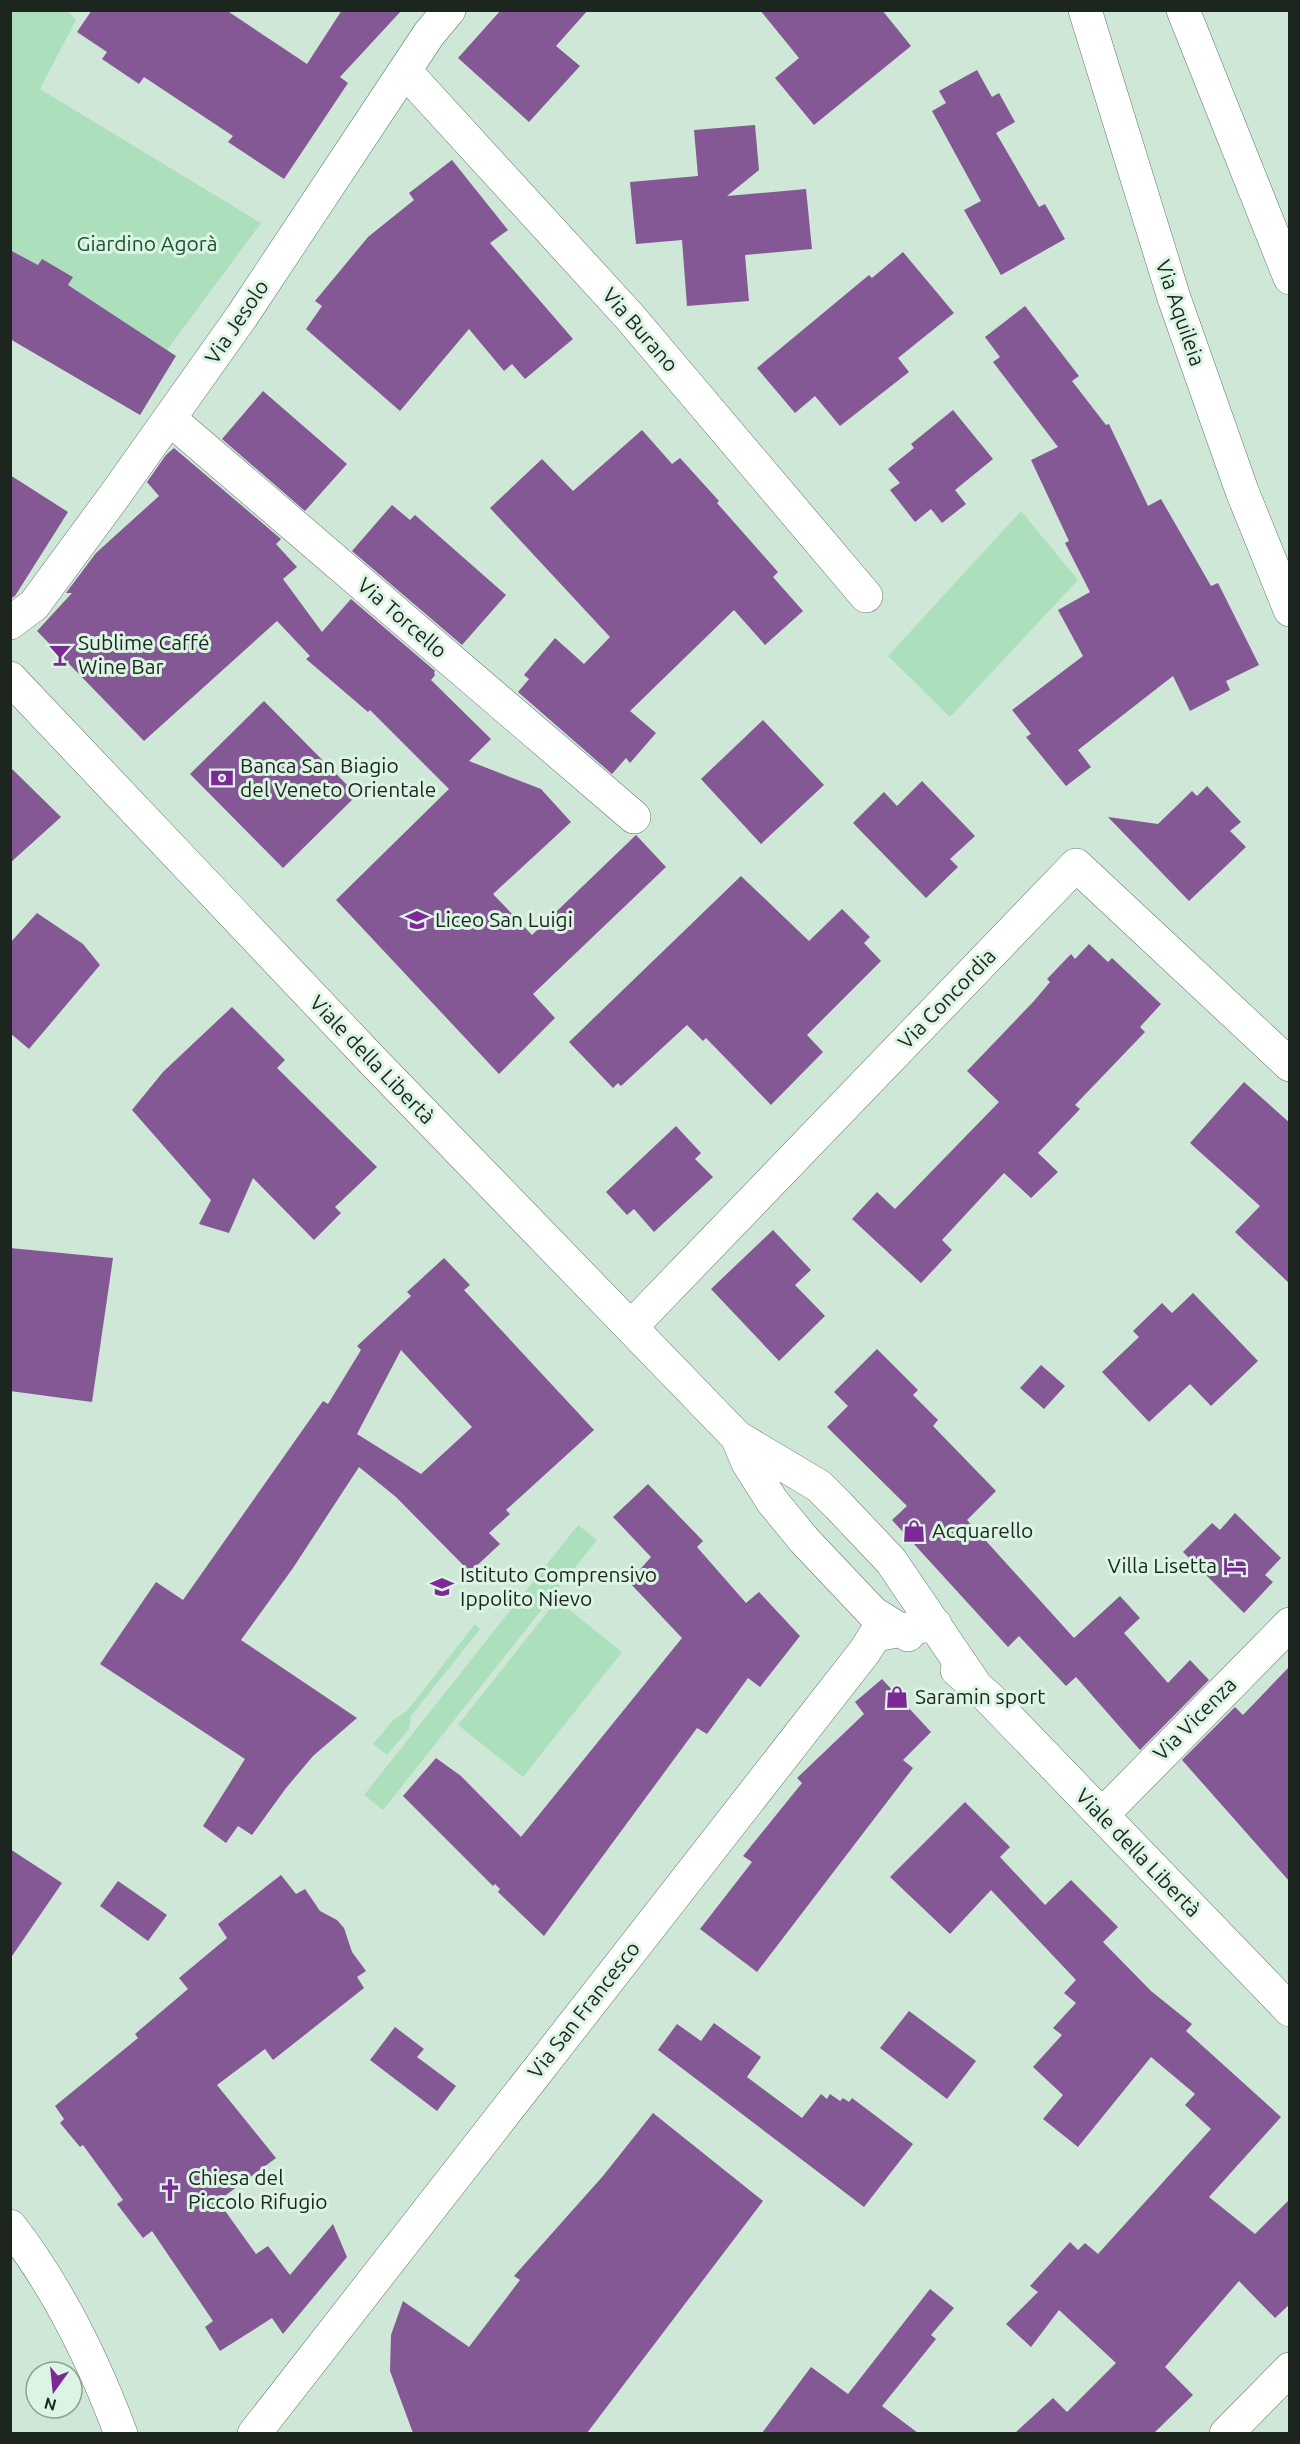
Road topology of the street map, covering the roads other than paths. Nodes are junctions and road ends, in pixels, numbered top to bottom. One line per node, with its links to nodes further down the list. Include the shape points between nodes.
1 (449, 10): 4 (street, Via Jesolo)
2 (1084, 10): 8 (street, Via Aquileia, via 1174,298 1242,491)
3 (1183, 10): 5 (street)
4 (405, 71): 6 (street, Via Jesolo); 7 (street, Via Burano, via 629,316)
5 (1290, 278)
6 (170, 419): 9 (street, Via Jesolo, via 34,606); 11 (street, Via Torcello)
7 (866, 596)
8 (1290, 610)
9 (10, 623)
10 (10, 678): 13 (street, Viale della Libertà)
11 (634, 817)
12 (1281, 1056): 13 (street, Via Concordia, via 1076,865)
13 (631, 1327): 14 (street, Viale della Libertà)
14 (737, 1437): 15 (street, Viale della Libertà, via 819,1486 891,1561); 17 (street, Viale della Libertà, via 772,1501)
15 (935, 1624): 17 (street); 18 (street, Viale della Libertà)
16 (1290, 1624): 19 (street, Via Vicenza)
17 (883, 1626): 18 (street, Viale della Libertà); 24 (street, Via San Francesco)
18 (981, 1690): 19 (street, Viale della Libertà)
19 (1102, 1815): 20 (street, Viale della Libertà)
20 (1290, 2010)
21 (10, 2226): 23 (street, via 68,2311)
22 (1290, 2369): 25 (street)
23 (122, 2433)
24 (254, 2433)
25 (1226, 2433)

